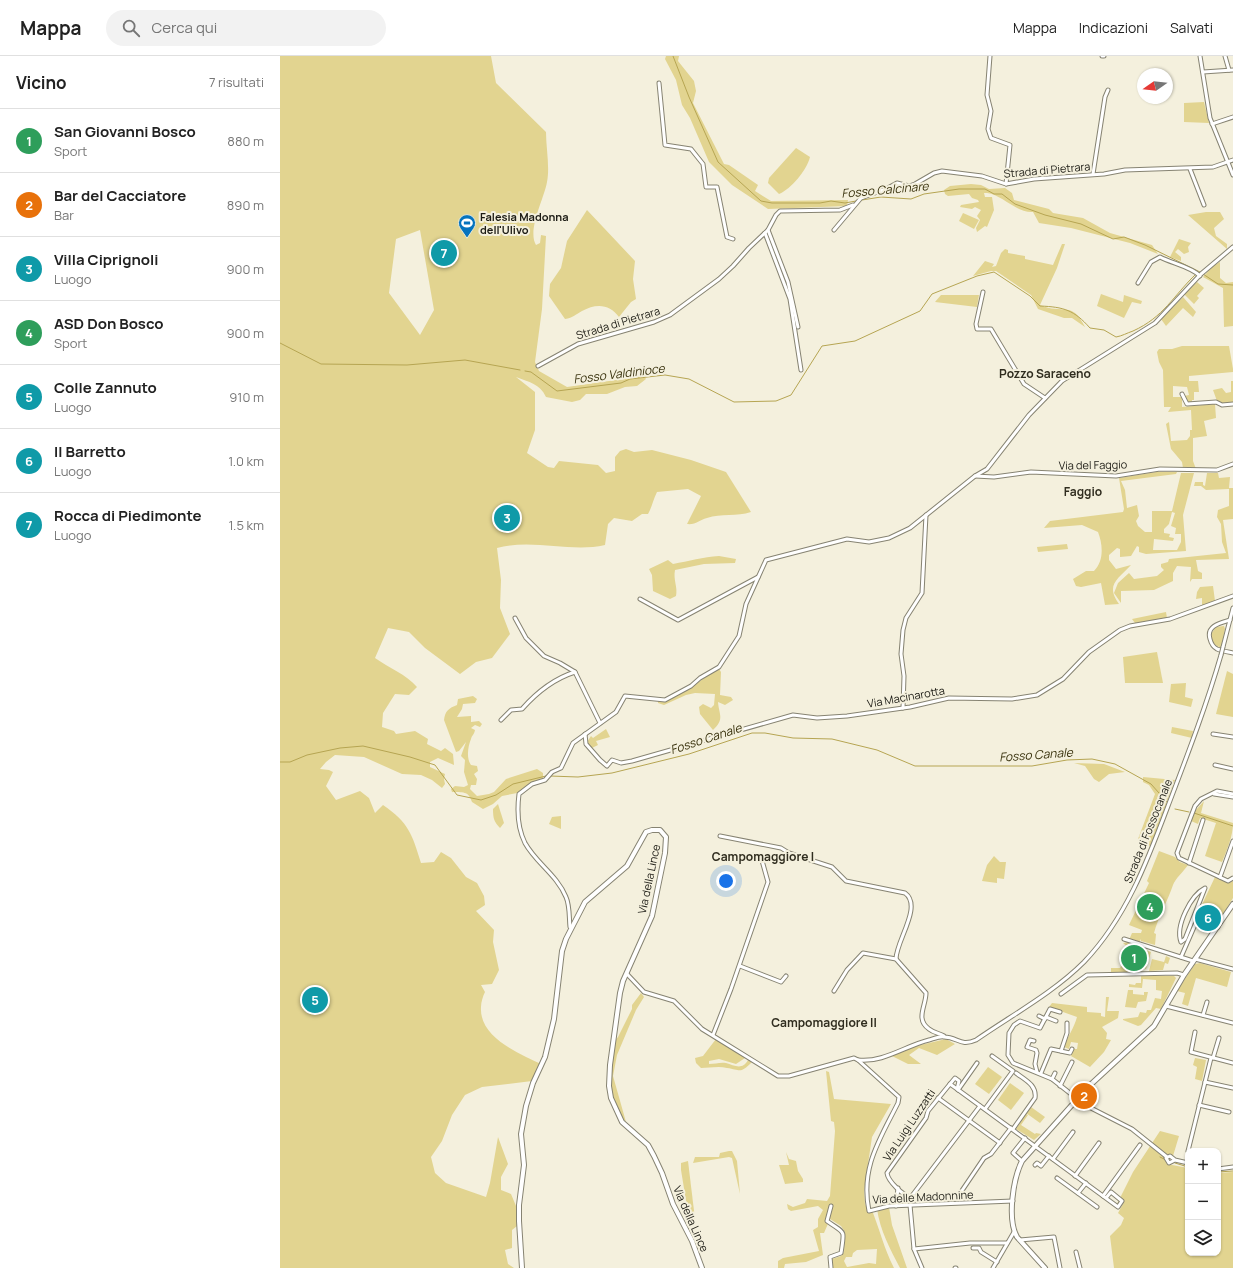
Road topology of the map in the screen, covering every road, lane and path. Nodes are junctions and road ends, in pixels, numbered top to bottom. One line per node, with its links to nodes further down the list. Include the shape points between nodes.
1 (990, 56): 16 (street, via 987,95 991,111 988,129 991,138 1010,145)
2 (1200, 56): 6 (street)
3 (1224, 56): 4 (street)
4 (1228, 70): 5 (street); 6 (street)
5 (1233, 70)
6 (1203, 72): 10 (street)
7 (659, 83): 22 (street, via 665,145 691,149 703,164 706,187 717,187 727,237)
8 (1108, 90): 14 (street)
9 (1233, 117): 10 (street)
10 (1212, 124): 12 (street)
11 (1233, 160): 12 (street, Strada di Pietrara)
12 (1228, 162): 13 (street, Strada di Pietrara, via 1213,167); 15 (street)
13 (1190, 169): 14 (street, Strada di Pietrara, via 1125,170); 18 (street)
14 (1093, 174): 16 (street, Strada di Pietrara)
15 (1233, 175)
16 (1006, 184): 17 (street, Strada di Pietrara, via 982,176 942,171 909,186 894,184 861,198)
17 (855, 205): 19 (street, Strada di Pietrara, via 840,210 780,211); 20 (street, Strada di Pietrara)
18 (1204, 205)
19 (768, 230): 21 (street, Strada di Pietrara); 27 (street, via 788,282)
20 (834, 230)
21 (765, 233): 28 (street, Strada di Pietrara, via 719,279 670,316 578,344); 29 (street, via 790,299)
22 (733, 239)
23 (1233, 247): 24 (street)
24 (1200, 276): 25 (street, via 1160,257 1151,262); 31 (street, via 1155,323 1062,381)
25 (1138, 283)
26 (983, 292): 31 (street, via 977,329 990,329 1024,384)
27 (798, 327)
28 (538, 366)
29 (801, 370)
30 (1182, 394): 32 (street, via 1187,404)
31 (1045, 398): 34 (street, via 988,469)
32 (1233, 404)
33 (1233, 464): 34 (street, Via del Faggio, via 1217,470 1160,469 1116,476 1031,472 994,477)
34 (975, 476): 35 (street)
35 (926, 515): 36 (street, via 910,528 889,538 869,542 847,539 766,560); 44 (street, via 922,594 906,618 901,654 904,676)
36 (758, 577): 38 (street, via 678,620); 46 (street, via 746,604 739,636 718,667 666,700 625,696 616,712)
37 (1233, 596): 44 (street, Via Macinarotta, via 1170,619 1120,630 1090,652 1063,679 1037,695 1012,699 949,698)
38 (640, 599)
39 (1233, 608): 41 (street, Strada di Fossocanale)
40 (515, 618): 43 (street, via 526,638 544,656)
41 (1230, 620): 42 (street, via 1215,625 1210,630 1209,638 1216,649); 91 (street, Strada di Fossocanale, bridge, via 1207,701 1151,852 1132,894 1116,921 1088,956 1064,980 971,1042 961,1043)
42 (1233, 653)
43 (575, 672): 45 (street, via 560,677 534,695 522,709 511,710); 46 (street)
44 (903, 708): 47 (street, Via Macinarotta, via 832,717 793,715 632,761 621,763 612,760 607,766 586,744)
45 (501, 720)
46 (600, 723): 47 (street)
47 (585, 734): 65 (street, via 573,743 561,768 519,794 518,803 519,822 525,843 556,880 565,895)
48 (1213, 734): 49 (street)
49 (1233, 737)
50 (1215, 765): 51 (street)
51 (1233, 769)
52 (1214, 794): 53 (street); 54 (street); 59 (street, via 1201,800 1190,815 1177,853 1179,858)
53 (1233, 794)
54 (1233, 797)
55 (1203, 820): 59 (street)
56 (720, 836): 69 (street, via 781,848 788,853 835,869 846,881 901,892 908,896 912,904)
57 (1233, 841): 60 (street)
58 (754, 856): 71 (street, via 760,857 768,882)
59 (1189, 863): 60 (street)
60 (1220, 877): 61 (street, via 1228,881)
61 (1233, 878)
62 (1233, 904): 66 (street)
63 (1194, 916): 63 (street, via 1205,891 1205,888 1188,906 1182,919 1181,942 1184,941); 64 (street)
64 (1198, 918): 66 (street); 68 (street)
65 (570, 927): 73 (street, Via della Lince, via 589,896 627,866 643,835 650,830 660,830 666,837 667,844 652,916); 159 (street, Via della Lince, via 562,951 554,1019 545,1057 526,1106 521,1134 524,1165 518,1221)
66 (1218, 927): 70 (street)
67 (1124, 939): 68 (street)
68 (1181, 958): 70 (street)
69 (896, 959): 76 (street, via 863,953 847,970); 91 (street, via 926,993 921,1011 923,1021 929,1029)
70 (1194, 960): 72 (street); 74 (street)
71 (740, 966): 75 (street, via 781,982); 90 (street)
72 (1233, 969)
73 (627, 974): 90 (street, via 644,992 674,1001); 160 (street, Via della Lince, via 620,993 615,1023 610,1066 611,1098 622,1122 648,1145 654,1156)
74 (1184, 975): 77 (street, via 1087,975); 79 (street)
75 (786, 976)
76 (834, 991)
77 (1060, 994)
78 (1207, 1002): 81 (street)
79 (1166, 1006): 81 (street); 113 (street, via 1154,1026)
80 (1060, 1012): 83 (street, via 1050,1009)
81 (1203, 1015): 86 (street)
82 (1039, 1016): 83 (street)
83 (1046, 1018): 84 (street); 104 (street, via 1040,1028 1020,1022 1014,1025 1008,1038 1008,1056 1012,1063)
84 (1056, 1021)
85 (1067, 1023): 89 (street)
86 (1233, 1023)
87 (1072, 1030): 89 (street)
88 (1196, 1032): 98 (street, via 1191,1052)
89 (1067, 1033): 95 (street)
90 (713, 1035): 99 (street, via 778,1076 790,1076 848,1059)
91 (944, 1036): 99 (street, via 920,1042 878,1059)
92 (1219, 1038): 98 (street)
93 (1034, 1041): 104 (street, via 1030,1040 1027,1047 1036,1050 1035,1064)
94 (1072, 1049): 95 (street, via 1070,1053)
95 (1061, 1051): 104 (street, via 1051,1050)
96 (1051, 1054): 104 (street)
97 (992, 1056): 116 (street, via 1012,1071)
98 (1212, 1058): 102 (street); 107 (street)
99 (858, 1060): 147 (street, Via delle Madonnine, via 899,1097 873,1151 867,1188 869,1210)
100 (977, 1062): 111 (street)
101 (1072, 1062): 109 (street)
102 (1233, 1063)
103 (1016, 1073): 119 (street, via 1033,1086 1036,1098)
104 (1040, 1073): 106 (street)
105 (1055, 1073): 106 (street)
106 (1052, 1080): 109 (street)
107 (1205, 1082): 110 (street); 114 (street)
108 (950, 1084): 111 (street); 111 (street, via 952,1080 957,1079); 112 (street, Via Luigi Luzzatti)
109 (1060, 1086): 113 (street)
110 (1233, 1088)
111 (958, 1090): 115 (street)
112 (938, 1098): 118 (street); 139 (street, Via Luigi Luzzatti, via 887,1173 888,1178)
113 (1078, 1098): 124 (street); 128 (street, via 1085,1105 1132,1129)
114 (1199, 1105): 117 (street); 126 (street)
115 (980, 1106): 116 (street); 118 (street)
116 (985, 1109): 119 (street)
117 (1229, 1112)
118 (969, 1120): 122 (street); 139 (street, via 911,1197)
119 (1012, 1129): 121 (street); 122 (street)
120 (1073, 1132): 129 (street)
121 (1025, 1138): 124 (street); 131 (street, via 1013,1153)
122 (1000, 1143): 140 (street, via 984,1158)
123 (1099, 1144): 136 (street)
124 (1035, 1145): 127 (street); 131 (street)
125 (1140, 1145): 142 (street)
126 (1189, 1148)
127 (1049, 1156): 129 (street); 133 (street, via 1041,1166 1037,1163)
128 (1167, 1157): 130 (street); 130 (street, via 1169,1163)
129 (1053, 1158): 136 (street)
130 (1175, 1160): 132 (street)
131 (1022, 1161): 144 (street)
132 (1185, 1162)
133 (1035, 1165)
134 (1233, 1167): 135 (street)
135 (1221, 1169)
136 (1075, 1176): 138 (street)
137 (1057, 1178): 141 (street)
138 (1086, 1183): 141 (street); 142 (street)
139 (898, 1188): 147 (street)
140 (961, 1192)
141 (1078, 1193): 148 (street)
142 (1103, 1196): 143 (street)
143 (1106, 1198): 149 (street); 149 (street, via 1111,1192 1122,1200)
144 (1013, 1201): 145 (street, Via delle Madonnine); 151 (street)
145 (910, 1205): 147 (street, Via delle Madonnine); 156 (street)
146 (831, 1206): 161 (street, via 827,1221 840,1228 843,1233 841,1253 830,1256)
147 (896, 1206)
148 (1097, 1206)
149 (1118, 1207): 150 (street)
150 (1114, 1212)
151 (1014, 1232): 152 (street); 153 (street)
152 (1010, 1239): 153 (street); 154 (street)
153 (1018, 1239): 164 (street); 165 (street, via 1054,1237)
154 (1007, 1243): 156 (street, via 970,1242); 158 (street)
155 (973, 1248): 158 (street, via 979,1248)
156 (914, 1249): 162 (street)
157 (1076, 1252): 166 (street)
158 (997, 1262): 163 (street)
159 (522, 1268)
160 (702, 1268)
161 (831, 1268)
162 (922, 1268)
163 (993, 1268)
164 (1045, 1268)
165 (1060, 1268)
166 (1080, 1268)

